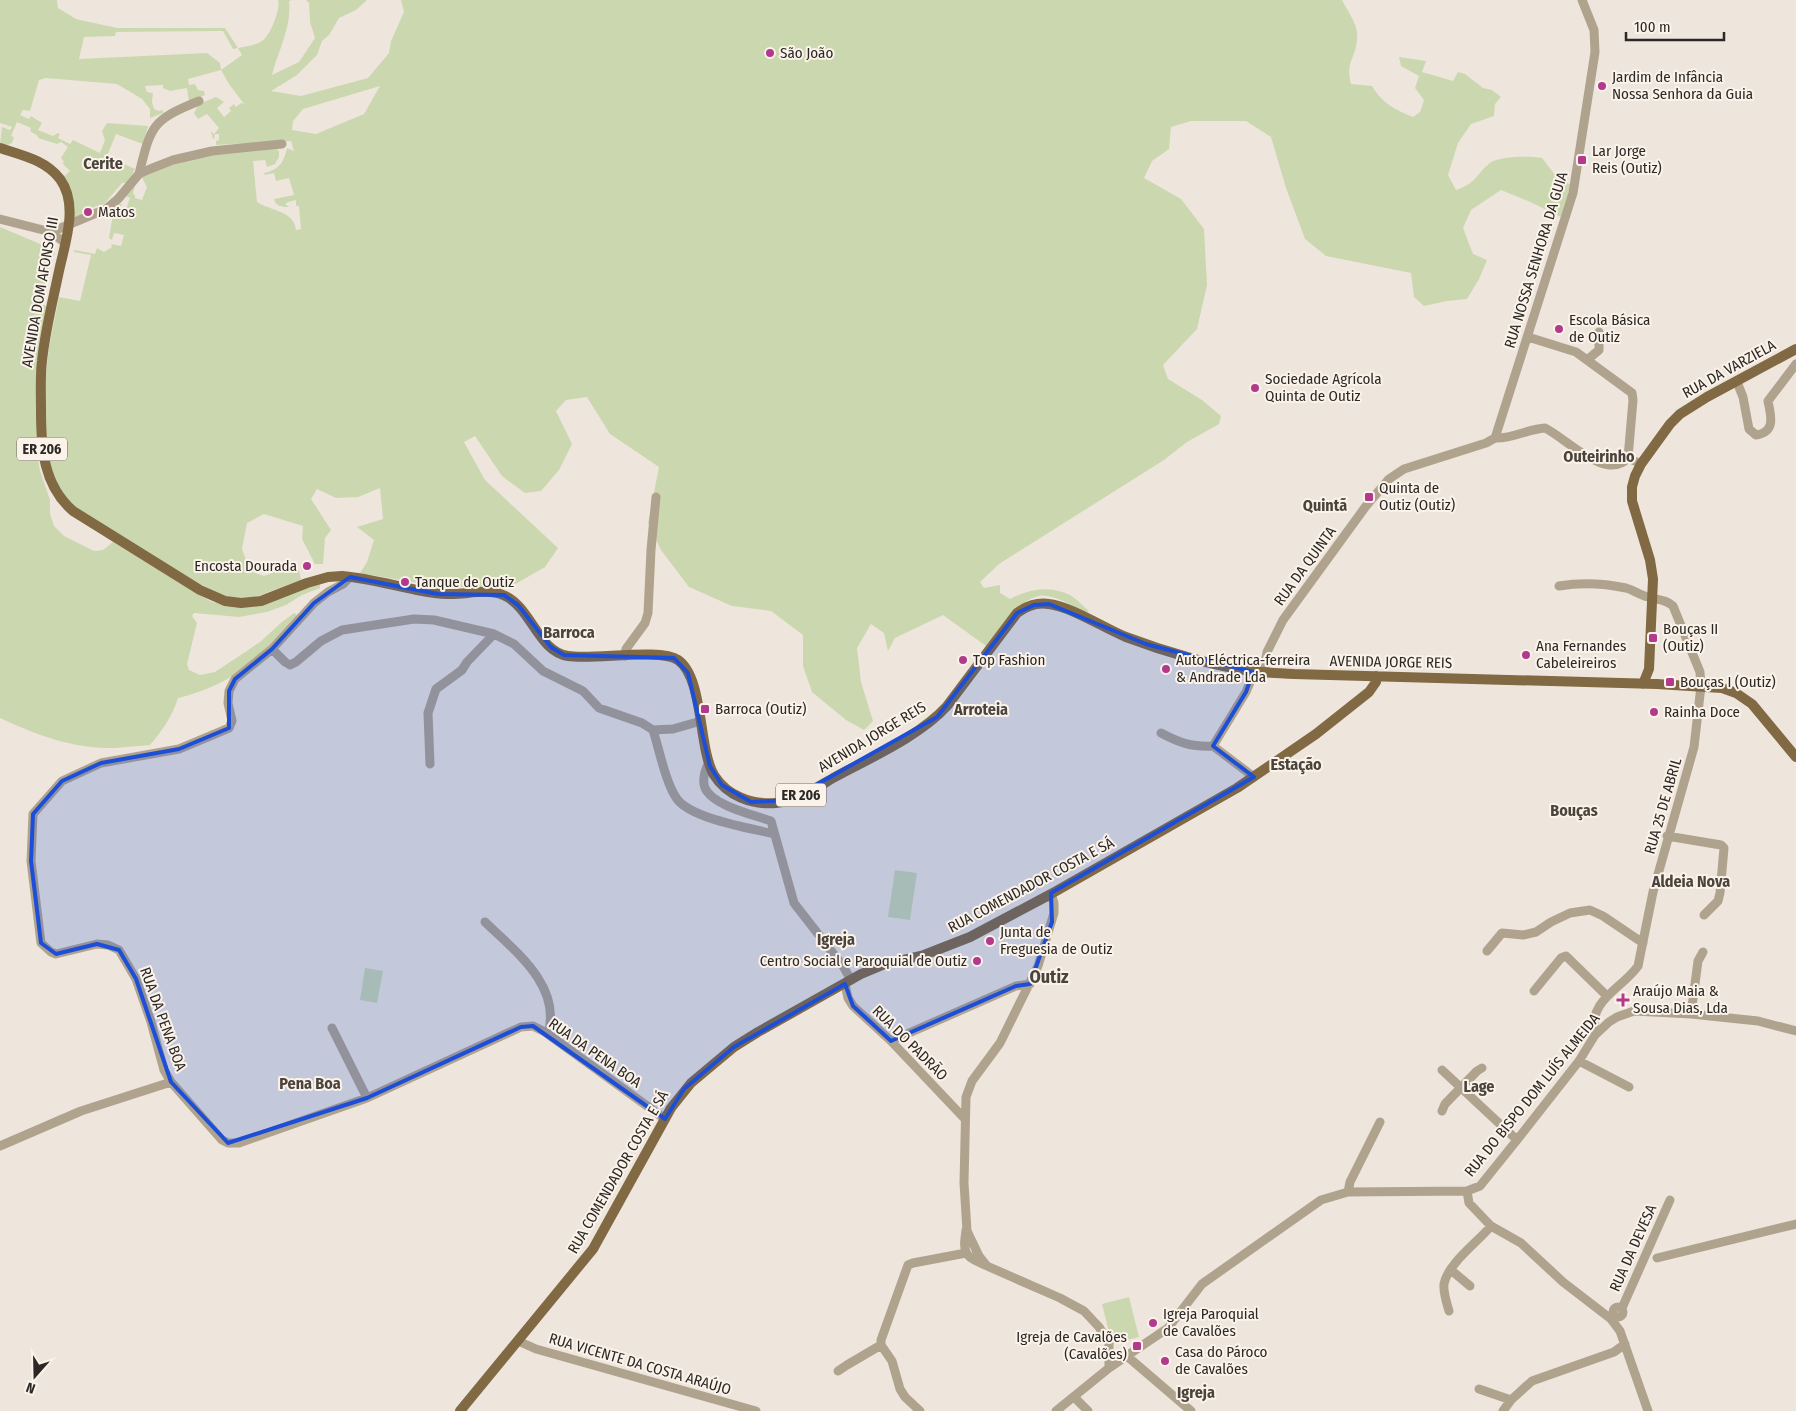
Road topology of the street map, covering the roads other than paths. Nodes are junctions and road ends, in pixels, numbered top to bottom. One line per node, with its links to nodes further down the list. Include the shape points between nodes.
1 (1582, 0): 11 (street, RUA NOSSA SENHORA DA GUIA, via 1594,30 1595,52 1578,168)
2 (200, 101): 5 (street, via 174,111 156,125)
3 (282, 144): 5 (street, via 212,151 173,160)
4 (0, 148): 7 (main road, AVENIDA DOM AFONSO III / ER 206, via 48,167 60,178 69,200)
5 (139, 174): 7 (street, via 114,204)
6 (0, 219): 8 (street)
7 (68, 226): 8 (street); 9 (main road, AVENIDA DOM AFONSO III / ER 206)
8 (51, 232): 9 (street)
9 (65, 243): 20 (main road, AVENIDA DOM AFONSO III / ER 206, via 41,368 44,464 55,490 69,508)
10 (1599, 332): 13 (street, via 1599,350)
11 (1528, 338): 13 (street, via 1576,352); 16 (street, RUA NOSSA SENHORA DA GUIA)
12 (1796, 349): 15 (main road, RUA DA VARZIELA)
13 (1587, 360): 17 (street, via 1632,393)
14 (1796, 364): 15 (street, via 1768,402 1770,427 1761,434 1751,433 1749,429)
15 (1737, 382): 18 (main road, RUA DA VARZIELA, via 1680,414)
16 (1495, 438): 17 (street, RUA DA QUINTA, via 1545,428 1589,458 1612,465 1623,463); 28 (street, RUA DA QUINTA, via 1404,469 1389,479 1283,620)
17 (1628, 458): 18 (street)
18 (1641, 464): 23 (main road, RUA DA VARZIELA, via 1632,487 1632,501 1650,560)
19 (656, 497): 26 (street, via 648,613)
20 (140, 554): 21 (main road, AVENIDA JORGE REIS / ER 206, via 209,595 233,603 260,601 322,578)
21 (350, 577): 25 (street, via 314,603); 26 (main road, AVENIDA JORGE REIS / ER 206, via 438,594 501,594 518,605 545,641 559,653 581,657)
22 (1559, 586): 23 (street, via 1582,582)
23 (1651, 595): 27 (main road, RUA DA VARZIELA); 32 (street, RUA 25 DE ABRIL, via 1673,606 1700,672)
24 (494, 634): 25 (street, via 434,620 414,619 342,630 321,641 290,665); 34 (street, via 514,644 543,671 583,691 599,708); 39 (street, via 462,670 436,688 428,713)
25 (272, 649): 62 (street, RUA DA PENA BOA, via 235,679 229,691 232,721 229,728 179,749 101,763 62,781 33,814 31,861 41,943 56,954 97,944 119,950 136,979 164,1070)
26 (625, 656): 33 (main road, AVENIDA JORGE REIS / ER 206, via 660,655 684,666)
27 (1650, 669): 30 (main road); 31 (main road)
28 (1258, 672): 29 (main road, AVENIDA JORGE REIS / ER 206); 36 (street, RUA DA QUINTA); 38 (main road, AVENIDA JORGE REIS / ER 206, via 1146,644 1064,608 1038,604 1017,614 937,717 795,798 766,804 739,797 718,781)
29 (1376, 676): 30 (main road, AVENIDA JORGE REIS / ER 206); 40 (main road, RUA COMENDADOR COSTA E SÁ, via 1369,692)
30 (1643, 684): 31 (main road, AVENIDA JORGE REIS / ER 206)
31 (1656, 684): 32 (main road, AVENIDA JORGE REIS / ER 206)
32 (1701, 686): 37 (main road, AVENIDA JORGE REIS, via 1727,689 1748,700); 42 (street, RUA 25 DE ABRIL, via 1694,747)
33 (701, 721): 34 (street, via 673,729); 38 (main road, AVENIDA JORGE REIS / ER 206)
34 (653, 730): 41 (street, via 678,801 707,817)
35 (1162, 733): 36 (street, via 1180,743)
36 (1213, 746): 40 (street)
37 (1796, 757)
38 (709, 762): 41 (street, via 704,782 709,794 719,802 771,821)
39 (430, 764)
40 (1254, 777): 43 (main road, RUA COMENDADOR COSTA E SÁ)
41 (774, 834): 49 (street, RUA DO PADRÃO, via 794,903 843,966)
42 (1667, 836): 44 (street, via 1724,848 1718,901); 46 (street, RUA 25 DE ABRIL)
43 (1051, 894): 49 (main road, RUA COMENDADOR COSTA E SÁ, via 956,943 876,968); 50 (street, via 1055,908 1052,922)
44 (1704, 915)
45 (485, 922): 56 (street, via 530,965 544,990 550,1026)
46 (1643, 943): 47 (street, via 1590,910 1570,913 1536,932 1502,934); 52 (street, RUA 25 DE ABRIL, via 1634,972)
47 (1487, 951)
48 (1702, 952): 53 (street)
49 (848, 982): 58 (street, RUA DO PADRÃO, via 848,998 853,1006); 68 (main road, RUA COMENDADOR COSTA E SÁ, via 734,1047 684,1090)
50 (1030, 984): 58 (street, via 1016,986); 67 (street, via 1000,1043 972,1081)
51 (1534, 991): 52 (street, via 1566,956)
52 (1607, 996): 57 (street, RUA 25 DE ABRIL, via 1599,1007 1593,1026)
53 (1691, 1014): 55 (street, RUA DO BISPO DOM LUÍS ALMEIDA, via 1758,1021); 57 (street, RUA DO BISPO DOM LUÍS ALMEIDA, via 1634,1011 1609,1022)
54 (332, 1028): 65 (street)
55 (1796, 1031)
56 (548, 1034): 65 (street, RUA DA PENA BOA, via 532,1026 521,1027); 68 (street, RUA DA PENA BOA)
57 (1596, 1035): 59 (street, RUA DO BISPO DOM LUÍS ALMEIDA)
58 (891, 1041): 67 (street, RUA DO PADRÃO)
59 (1579, 1060): 63 (street); 70 (street, RUA DO BISPO DOM LUÍS ALMEIDA)
60 (1482, 1068): 64 (street)
61 (1442, 1070): 64 (street)
62 (171, 1082): 65 (street, RUA DA PENA BOA, via 228,1143 239,1143); 71 (street, via 81,1111)
63 (1628, 1087)
64 (1460, 1088): 66 (street); 70 (street)
65 (367, 1098)
66 (1442, 1111)
67 (964, 1118): 75 (street)
68 (665, 1119): 85 (main road, RUA COMENDADOR COSTA E SÁ, via 593,1249)
69 (1380, 1122): 73 (street)
70 (1517, 1140): 72 (street, RUA DO BISPO DOM LUÍS ALMEIDA, via 1480,1186)
71 (0, 1146)
72 (1467, 1191): 73 (street, RUA DO BISPO DOM LUÍS ALMEIDA); 77 (street, via 1469,1203)
73 (1348, 1192): 88 (street, RUA DO BISPO DOM LUÍS ALMEIDA, via 1322,1200 1202,1284 1168,1328)
74 (1670, 1200): 84 (street, RUA DA DEVESA, via 1622,1308 1624,1312 1622,1316)
75 (966, 1222): 78 (street); 80 (street, via 967,1231)
76 (1796, 1224): 79 (street)
77 (1491, 1226): 81 (street); 84 (street, via 1521,1243 1563,1282)
78 (966, 1253): 80 (street); 87 (street, via 908,1265 880,1340)
79 (1657, 1258)
80 (987, 1266): 89 (street, via 1084,1311 1108,1342)
81 (1450, 1270): 82 (street); 83 (street, via 1444,1285)
82 (1470, 1286)
83 (1449, 1311)
84 (1613, 1317): 86 (street)
85 (518, 1341): 94 (main road, RUA COMENDADOR COSTA E SÁ); 95 (street, RUA VICENTE DA COSTA ARAÚJO, via 536,1349)
86 (1625, 1344): 93 (street, via 1614,1352 1532,1381); 101 (street)
87 (881, 1346): 90 (street); 96 (street, via 892,1361 905,1397)
88 (1128, 1357): 89 (street, RUA DO BISPO DOM LUÍS ALMEIDA); 99 (street)
89 (1109, 1368): 92 (street, RUA DO BISPO DOM LUÍS ALMEIDA)
90 (838, 1371)
91 (1479, 1389): 93 (street)
92 (1074, 1397): 97 (street, RUA DO BISPO DOM LUÍS ALMEIDA); 98 (street)
93 (1511, 1400): 100 (street)
94 (460, 1411)
95 (756, 1411)
96 (920, 1411)
97 (1056, 1411)
98 (1088, 1411)
99 (1191, 1411)
100 (1503, 1411)
101 (1648, 1411)

